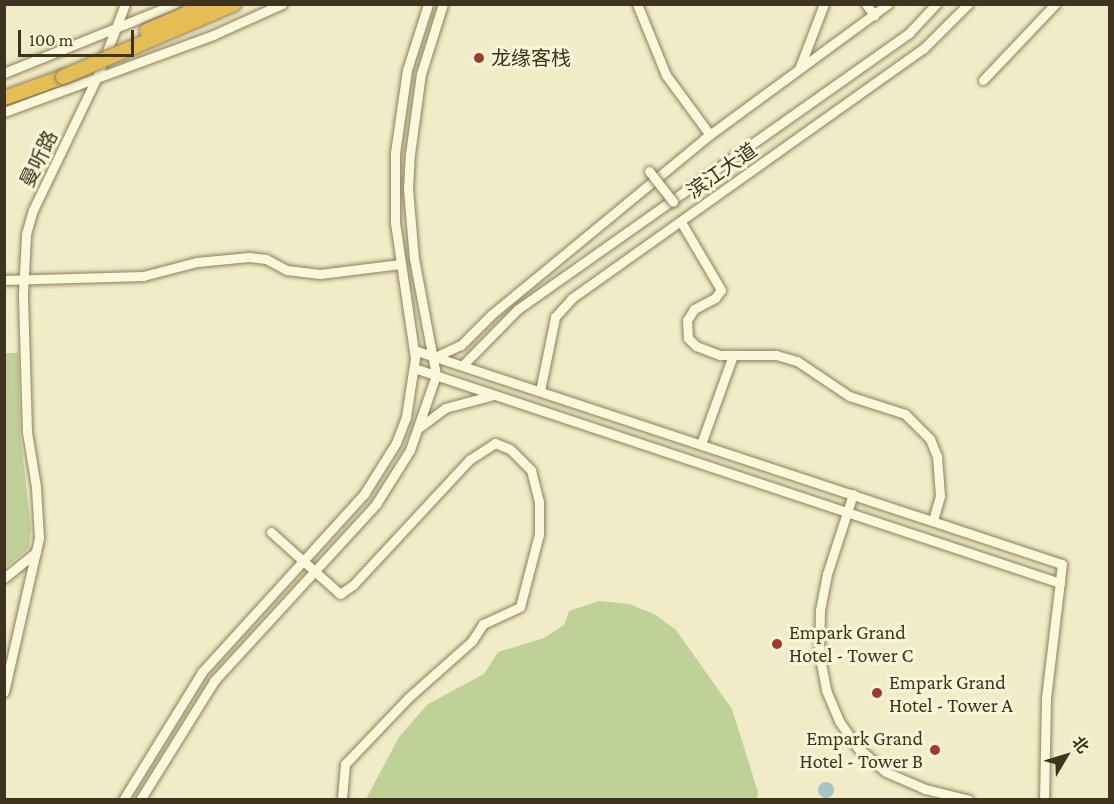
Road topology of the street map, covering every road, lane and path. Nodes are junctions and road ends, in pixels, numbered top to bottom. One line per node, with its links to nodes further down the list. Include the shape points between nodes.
1 (125, 4): 16 (street, 曼听路)
2 (174, 4): 16 (street)
3 (208, 4): 21 (highway, bridge)
4 (234, 4): 21 (highway, bridge)
5 (282, 4): 22 (street, via 213,35)
6 (428, 4): 17 (street)
7 (443, 4): 18 (street)
8 (638, 4): 27 (street, via 666,75)
9 (824, 4): 19 (street)
10 (866, 4): 15 (street)
11 (888, 4): 15 (street, 滨江大道)
12 (936, 4): 29 (street, via 909,33)
13 (968, 4): 30 (street, 滨江大道, via 923,49)
14 (1055, 4): 23 (street)
15 (874, 15): 19 (street, 滨江大道)
16 (118, 26): 20 (street); 22 (street, 曼听路)
17 (420, 27): 18 (street); 31 (street, via 398,113 393,189)
18 (435, 31): 36 (street, via 413,115 408,189 414,259)
19 (799, 69): 27 (street, 滨江大道)
20 (4, 73)
21 (63, 73): 24 (highway); 25 (highway)
22 (98, 75): 26 (street); 33 (street, 曼听路, via 29,222)
23 (983, 80)
24 (4, 90)
25 (4, 98)
26 (4, 112)
27 (710, 135): 36 (street, 滨江大道, via 492,314 461,345)
28 (649, 171): 29 (street, bridge)
29 (673, 202): 37 (street, via 518,309)
30 (681, 222): 35 (street, via 721,290 715,298 694,309 687,320 688,338 708,352); 40 (street, 滨江大道, via 562,307 553,324)
31 (400, 264): 33 (street, via 320,274 287,270 267,259 249,257 197,262 143,276); 34 (street)
32 (4, 280): 33 (street)
33 (23, 280): 48 (street, 曼听路, via 27,432 39,516)
34 (414, 350): 36 (street); 38 (street)
35 (733, 355): 43 (street); 46 (street, via 776,355 797,361 849,396 905,414 930,439 941,477)
36 (434, 357): 37 (street); 39 (street)
37 (463, 365): 40 (street)
38 (414, 368): 39 (street); 49 (street, via 406,417 383,469)
39 (436, 375): 41 (street); 42 (street)
40 (540, 391): 43 (street)
41 (498, 395): 42 (street, via 454,404); 45 (street)
42 (418, 429): 50 (street, via 396,477)
43 (701, 444): 44 (street)
44 (853, 494): 45 (street); 46 (street)
45 (847, 511): 52 (street); 54 (street, via 820,610 819,653 826,690 839,721 857,747 886,772)
46 (933, 521): 52 (street, via 1062,564)
47 (271, 532): 49 (street)
48 (36, 552): 51 (street); 53 (street, 曼听路)
49 (302, 564): 50 (street); 55 (street, via 202,672)
50 (313, 574): 56 (street, via 214,681); 57 (street, via 340,594 469,460 495,443 510,449 531,470 539,502 538,534 519,607 483,624 472,641 408,698 345,764)
51 (4, 578)
52 (1060, 583): 60 (street, via 1046,698)
53 (4, 692)
54 (925, 789): 58 (street); 59 (street)
55 (123, 800)
56 (140, 800)
57 (342, 800)
58 (921, 800)
59 (969, 800)
60 (1044, 800)

